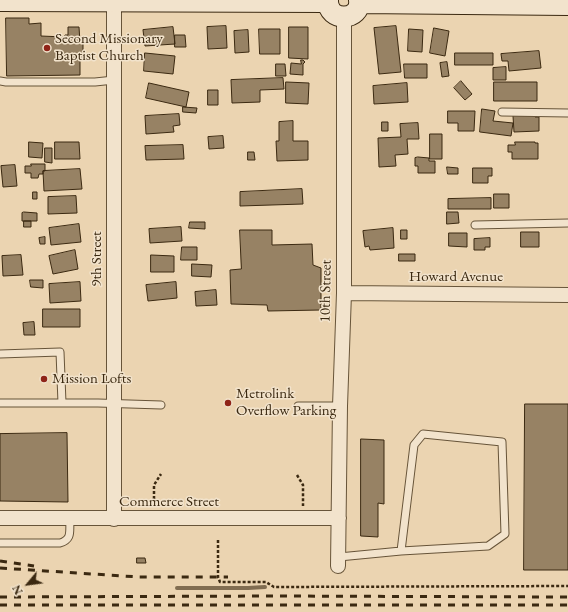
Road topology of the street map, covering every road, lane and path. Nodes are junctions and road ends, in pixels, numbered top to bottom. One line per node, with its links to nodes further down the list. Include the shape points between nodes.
1 (0, 1): 2 (street)
2 (114, 1): 3 (street); 7 (street, 9th Street)
3 (328, 1): 6 (street, via 333,12)
4 (360, 1): 5 (street); 6 (street, via 355,12)
5 (568, 5)
6 (344, 17): 13 (street, 10th Street)
7 (114, 80): 8 (lane); 18 (street, 9th Street)
8 (0, 81)
9 (502, 112): 10 (lane)
10 (568, 113)
11 (568, 223): 12 (lane)
12 (474, 226)
13 (344, 293): 14 (street, Howard Avenue); 21 (street, 10th Street)
14 (568, 295)
15 (0, 354): 17 (lane, via 60,352)
16 (0, 403): 17 (lane)
17 (62, 403): 18 (lane)
18 (114, 404): 19 (lane); 28 (street, 9th Street)
19 (161, 405)
20 (298, 406): 21 (lane)
21 (340, 406): 29 (street, 10th Street)
22 (161, 474): 24 (path, via 154,485)
23 (297, 475): 25 (path, via 303,485)
24 (154, 504)
25 (303, 506)
26 (0, 518): 27 (street, Commerce Street)
27 (70, 518): 28 (street, Commerce Street); 31 (lane, via 69,537 66,541)
28 (114, 518): 29 (street, Commerce Street)
29 (339, 518): 33 (street, 10th Street)
30 (218, 540): 34 (path, via 220,582 266,582 274,587)
31 (0, 543)
32 (400, 551): 32 (lane, via 488,546 505,534 502,442 423,434 414,445); 33 (lane)
33 (338, 562)
34 (568, 586)

